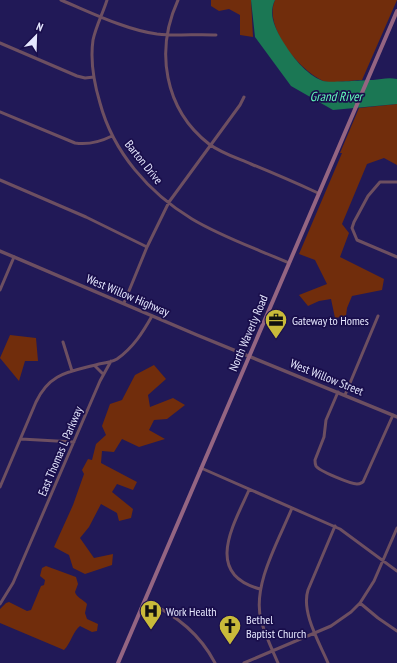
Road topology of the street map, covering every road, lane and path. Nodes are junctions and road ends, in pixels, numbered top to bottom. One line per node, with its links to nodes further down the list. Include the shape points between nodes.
1 (61, 0): 5 (street)
2 (108, 0): 5 (street, Barton Drive)
3 (178, 0): 7 (street)
4 (397, 11): 6 (main road, North Waverly Road)
5 (101, 17): 7 (street, via 152,33); 10 (street, Barton Drive, via 93,42)
6 (396, 18): 17 (main road, North Waverly Road)
7 (167, 34): 8 (street); 14 (street, via 166,70 172,93 188,122)
8 (216, 34)
9 (0, 43): 10 (street, via 81,78)
10 (94, 77): 13 (street, Barton Drive, via 101,107)
11 (244, 97): 14 (street)
12 (0, 112): 13 (street, via 75,143 97,142)
13 (112, 136): 18 (street, Barton Drive, via 141,178)
14 (210, 144): 17 (street); 18 (street)
15 (0, 180): 19 (street)
16 (397, 182): 22 (street, via 380,182 370,192 352,228 357,240)
17 (318, 193): 23 (main road, North Waverly Road)
18 (169, 202): 19 (street); 23 (street, Barton Drive, via 203,224)
19 (147, 247): 25 (street)
20 (0, 251): 21 (street, West Willow Highway)
21 (14, 257): 24 (street); 25 (street, West Willow Highway)
22 (397, 257)
23 (289, 262): 29 (main road, North Waverly Road)
24 (0, 290)
25 (124, 303): 26 (street, West Willow Highway)
26 (152, 316): 29 (street, West Willow Highway); 30 (street, East Thomas L Parkway, via 136,342)
27 (378, 316): 35 (street)
28 (63, 342): 32 (street)
29 (249, 356): 34 (street, West Willow Street); 39 (main road, North Waverly Road)
30 (111, 362): 31 (street); 33 (street, East Thomas L Parkway)
31 (95, 366): 32 (street); 33 (street)
32 (72, 371): 37 (street, via 56,378 45,387)
33 (103, 374): 38 (street, East Thomas L Parkway)
34 (338, 392): 35 (street, West Willow Street); 36 (street, via 326,420 324,437 315,460 316,466 323,471 351,483 360,484 366,477)
35 (345, 394): 36 (street, West Willow Street)
36 (396, 415)
37 (20, 439): 38 (street); 40 (street)
38 (74, 442): 50 (street, East Thomas L Parkway, via 13,583)
39 (201, 468): 41 (street); 48 (main road, North Waverly Road)
40 (0, 487)
41 (249, 490): 42 (street); 47 (street, via 229,536 226,554 232,572 245,584)
42 (292, 508): 43 (street); 47 (street)
43 (335, 526): 45 (street); 52 (street, via 305,599 306,610)
44 (397, 528): 45 (street)
45 (383, 560): 46 (street); 49 (street)
46 (397, 571)
47 (260, 589): 53 (street, via 260,619)
48 (144, 601): 54 (main road, North Waverly Road); 55 (street, via 167,612 185,625 202,642)
49 (360, 603): 51 (street); 52 (street, via 342,619)
50 (0, 604)
51 (397, 631)
52 (315, 633): 53 (street); 58 (street)
53 (273, 651): 56 (street); 57 (street)
54 (118, 663)
55 (215, 663)
56 (244, 663)
57 (278, 663)
58 (328, 663)

